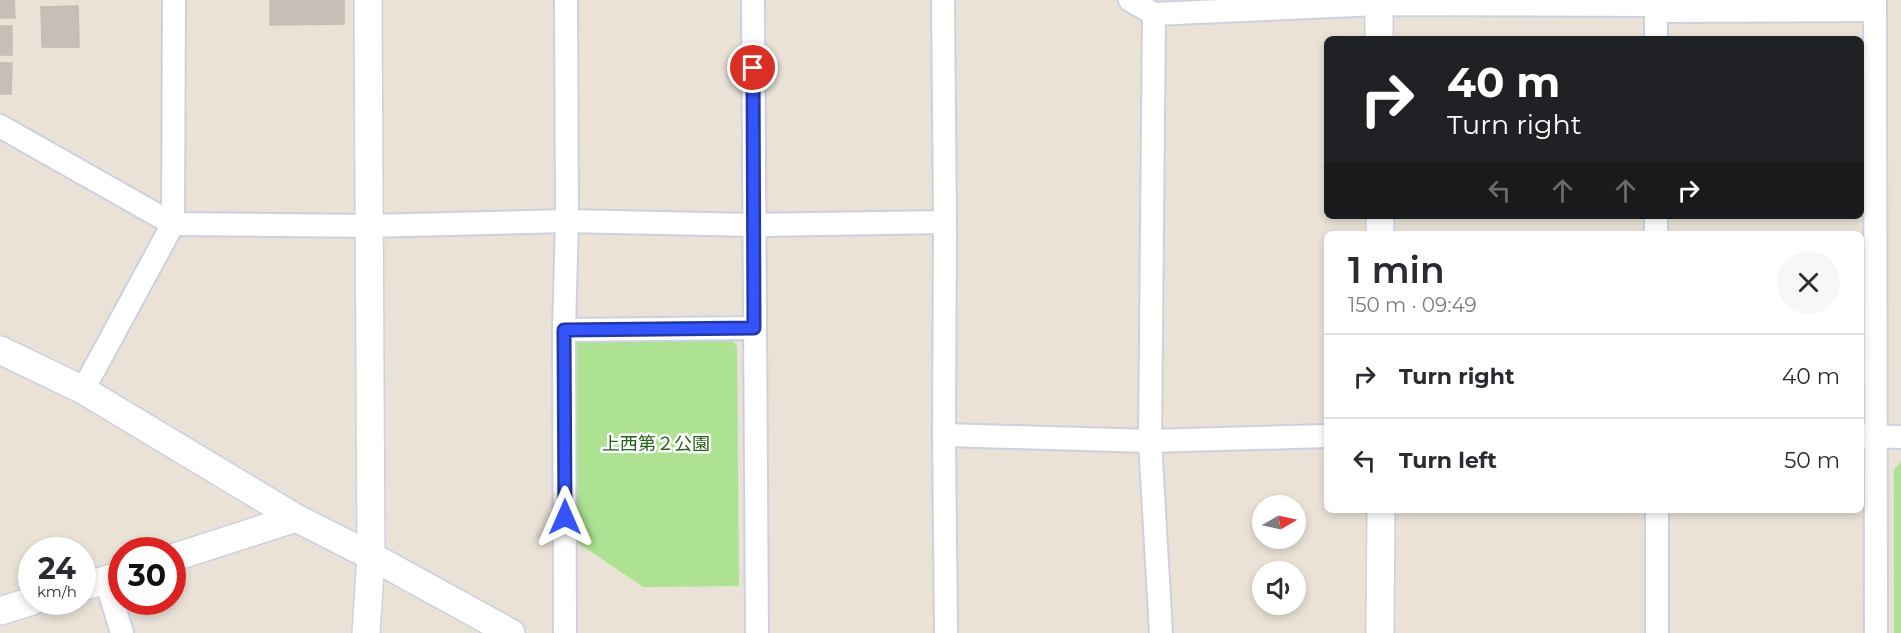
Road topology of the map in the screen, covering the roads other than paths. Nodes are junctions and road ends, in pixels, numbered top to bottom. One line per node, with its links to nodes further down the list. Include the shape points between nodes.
1 (174, 0): 16 (street)
2 (368, 0): 18 (street)
3 (566, 0): 14 (street)
4 (753, 0): 17 (street)
5 (943, 0): 15 (street)
6 (1130, 0): 10 (street)
7 (1379, 2): 8 (street); 10 (street); 11 (street)
8 (1656, 5): 9 (street); 12 (street)
9 (1875, 5): 25 (street)
10 (1154, 14): 27 (street)
11 (1379, 36)
12 (1656, 36)
13 (0, 126): 16 (street)
14 (567, 222): 17 (street); 18 (street); 20 (street)
15 (945, 222): 17 (street); 23 (street)
16 (173, 224): 18 (street); 22 (street)
17 (754, 225): 19 (street)
18 (369, 226): 32 (street)
19 (754, 328): 20 (street); 40 (street)
20 (564, 330): 39 (street)
21 (0, 350): 22 (street)
22 (83, 390): 30 (street)
23 (944, 435): 27 (street); 41 (street)
24 (1324, 436): 27 (street)
25 (1869, 436): 26 (street); 45 (street)
26 (1901, 437)
27 (1150, 441): 42 (street)
28 (1381, 513): 43 (street)
29 (1657, 513): 44 (street)
30 (296, 518): 31 (street); 32 (street)
31 (186, 553)
32 (371, 556): 37 (street); 38 (street)
33 (103, 580): 36 (street)
34 (18, 606): 35 (street)
35 (0, 611)
36 (122, 633)
37 (366, 633)
38 (512, 633)
39 (565, 633)
40 (757, 633)
41 (946, 633)
42 (1161, 633)
43 (1380, 633)
44 (1657, 633)
45 (1876, 633)

